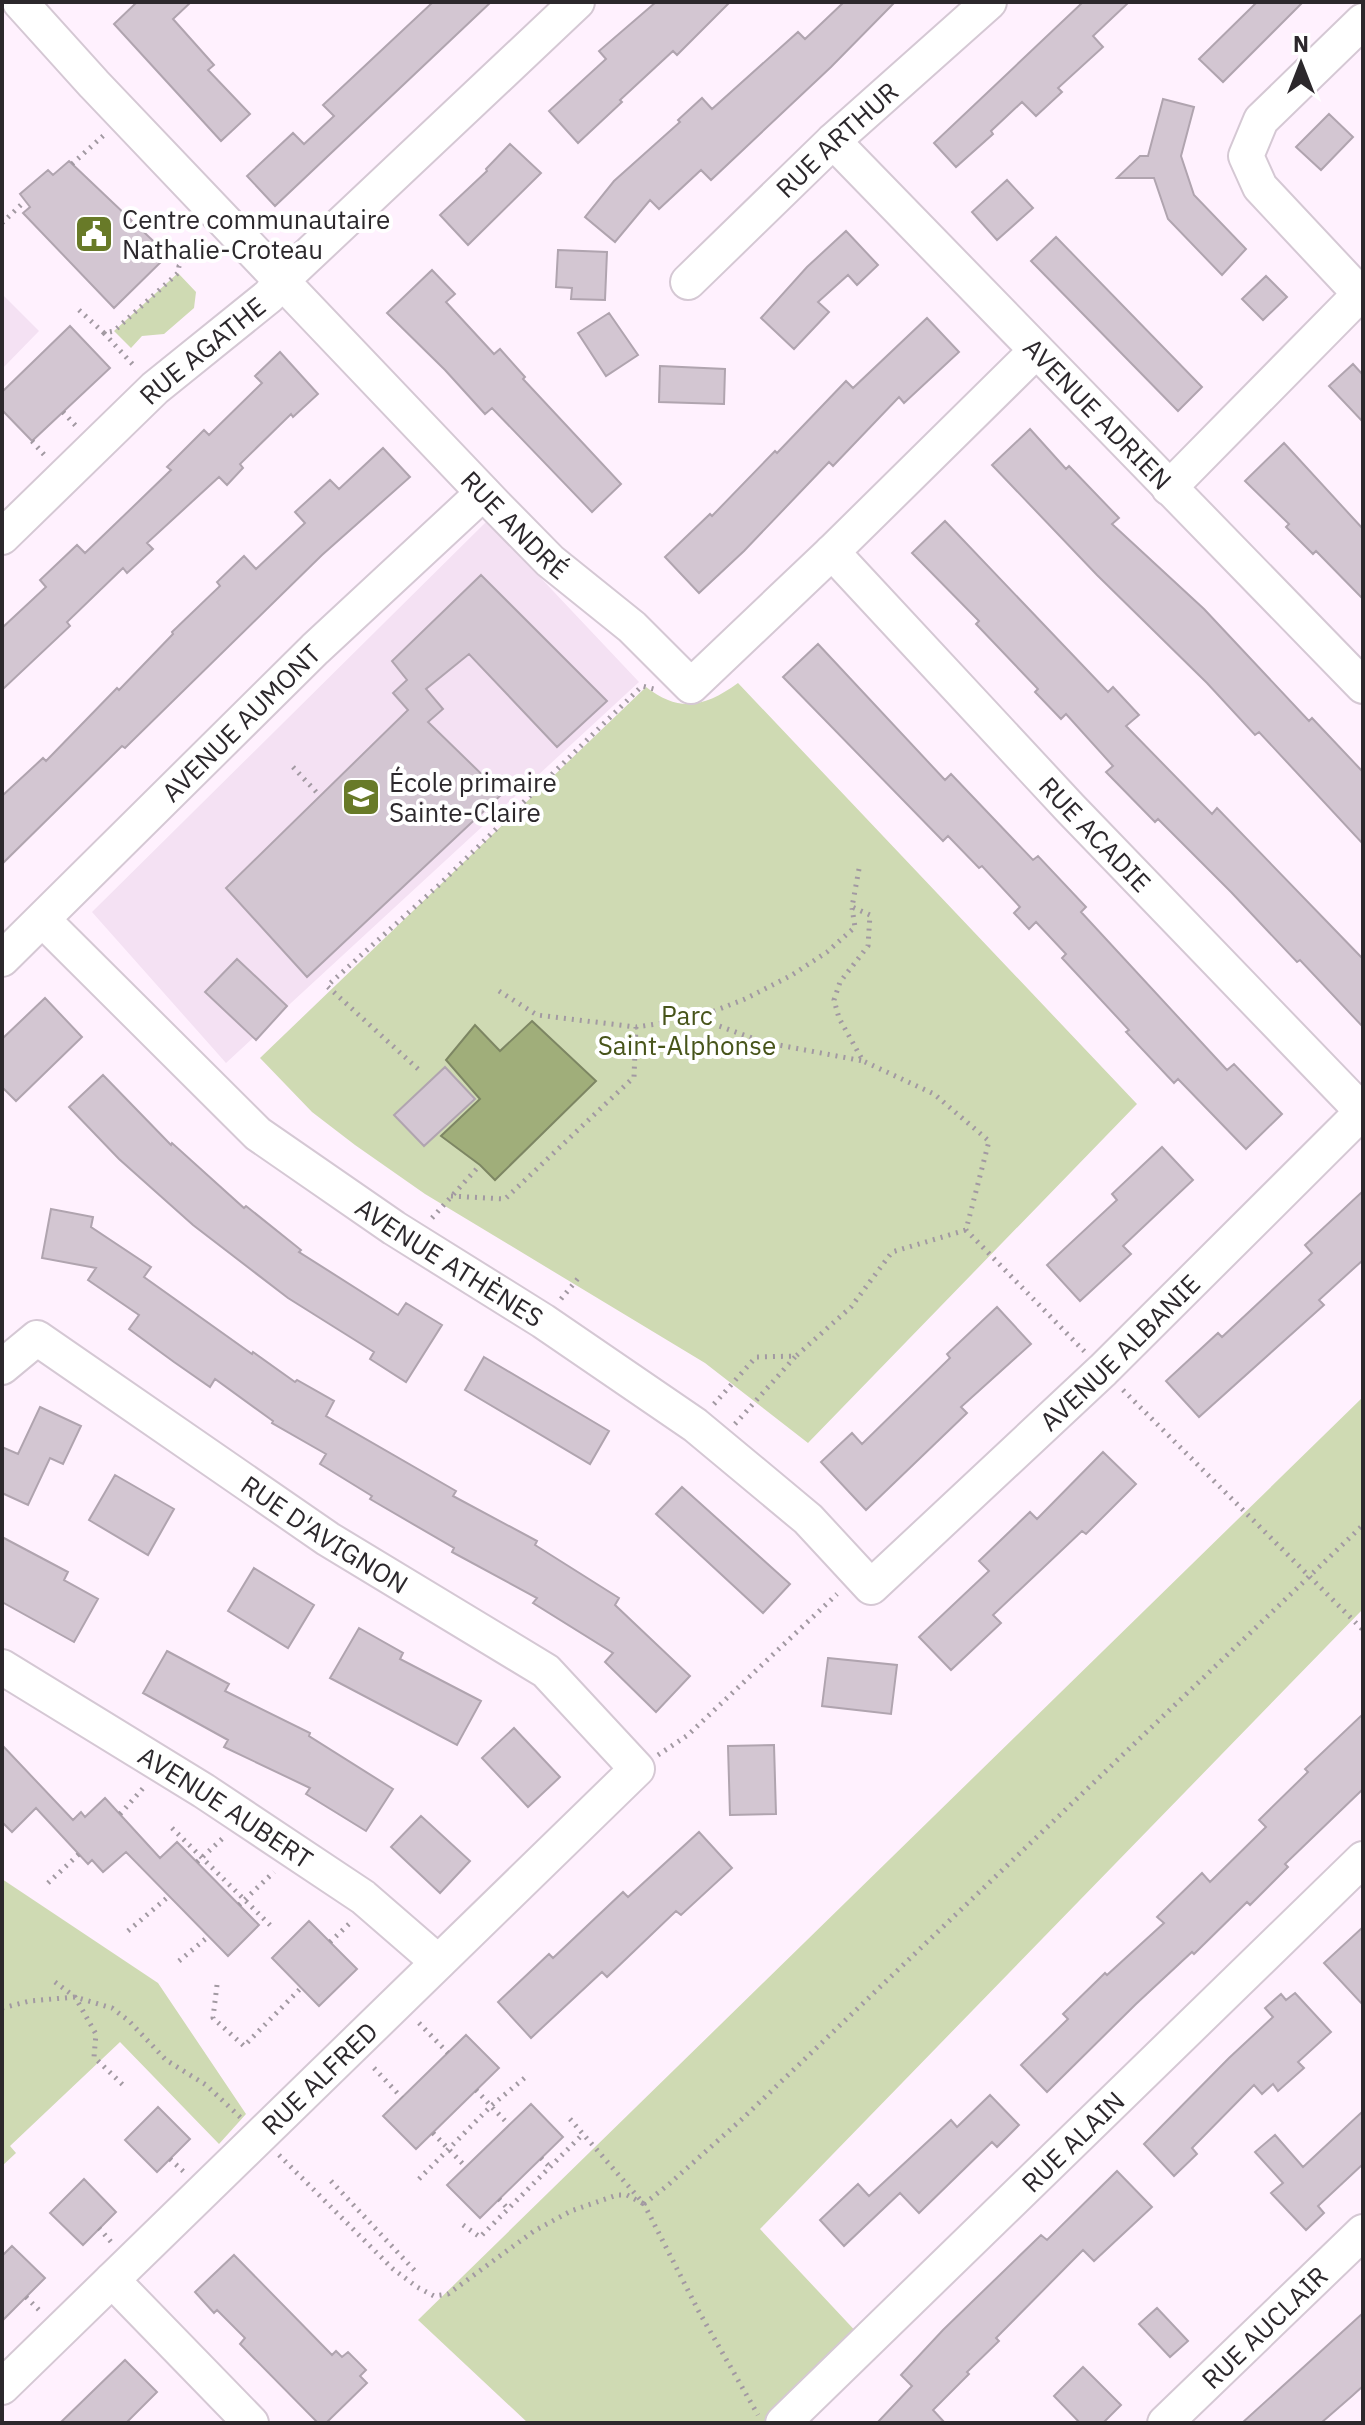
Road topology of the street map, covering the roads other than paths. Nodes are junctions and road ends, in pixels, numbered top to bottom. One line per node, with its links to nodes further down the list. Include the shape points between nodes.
1 (577, 2): 6 (street, RUE AGATHE)
2 (989, 2): 5 (street, RUE ARTHUR)
3 (37, 8): 6 (street, RUE ANDRÉ, via 125,116)
4 (1363, 21): 8 (street, via 1261,120 1246,156 1260,187)
5 (833, 141): 7 (street, RUE ARTHUR); 9 (street, AVENUE ADRIEN)
6 (282, 280): 11 (street, RUE ANDRÉ); 12 (street, RUE AGATHE, via 155,388)
7 (688, 282)
8 (1362, 296): 10 (street)
9 (1036, 351): 10 (street, AVENUE ADRIEN); 13 (street, RUE ANDRÉ)
10 (1169, 488): 14 (street, AVENUE ADRIEN)
11 (483, 493): 13 (street, RUE ANDRÉ, via 550,561 632,627 691,686); 15 (street, AVENUE AUMONT, via 315,649)
12 (2, 537)
13 (832, 552): 17 (street, RUE ACADIE)
14 (1363, 686)
15 (43, 920): 16 (street, AVENUE AUMONT); 19 (street, AVENUE ATHÈNES, via 258,1134 706,1434 808,1519)
16 (2, 959)
17 (1363, 1111): 19 (street, AVENUE ALBANIE, via 1103,1370)
18 (2, 1367): 21 (street, RUE D'AVIGNON, via 37,1338 328,1539 546,1671)
19 (871, 1587)
20 (2, 1667): 23 (street, AVENUE AUBERT, via 363,1897)
21 (637, 1769): 23 (street, RUE ALFRED)
22 (1363, 1859): 28 (street, RUE ALAIN)
23 (438, 1962): 25 (street, RUE ALFRED)
24 (1363, 2232): 29 (street, RUE AUCLAIR)
25 (112, 2280): 26 (street, RUE ALFRED); 27 (street)
26 (4, 2380)
27 (251, 2423)
28 (783, 2423)
29 (1165, 2423)

